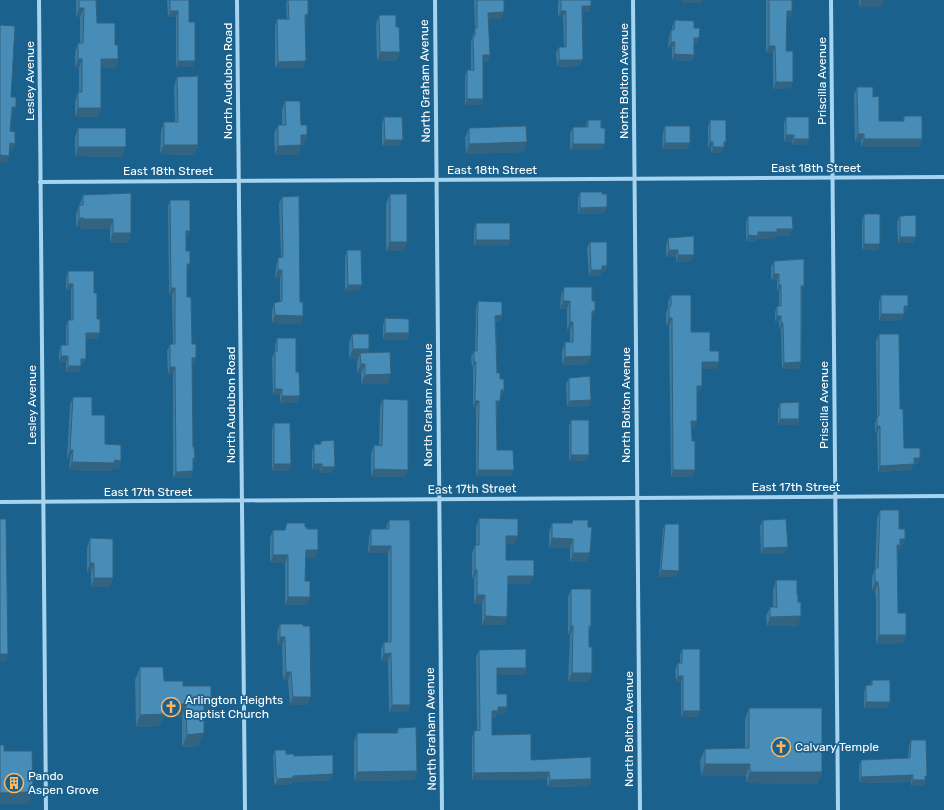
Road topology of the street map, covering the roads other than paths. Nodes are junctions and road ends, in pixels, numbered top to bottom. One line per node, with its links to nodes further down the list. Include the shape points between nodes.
1 (39, 0): 11 (street, Lesley Avenue)
2 (237, 0): 10 (street, North Audubon Road)
3 (435, 0): 9 (street, North Graham Avenue)
4 (633, 0): 8 (street, North Bolton Avenue)
5 (831, 0): 6 (street, Priscilla Avenue)
6 (833, 177): 7 (street, East 18th Street); 8 (street, East 18th Street); 13 (street, Priscilla Avenue)
7 (944, 177)
8 (635, 179): 9 (street, East 18th Street); 15 (street, North Bolton Avenue)
9 (437, 180): 10 (street, East 18th Street); 14 (street, North Graham Avenue)
10 (239, 181): 11 (street, East 18th Street); 16 (street, North Audubon Road)
11 (40, 182): 18 (street, Lesley Avenue)
12 (944, 496): 13 (street, East 17th Street)
13 (835, 497): 15 (street, East 17th Street); 23 (street, Priscilla Avenue)
14 (439, 498): 15 (street, East 17th Street); 16 (street, East 17th Street); 21 (street, North Graham Avenue)
15 (637, 498): 22 (street, North Bolton Avenue)
16 (241, 501): 18 (street, East 17th Street); 20 (street, North Audubon Road)
17 (0, 502): 18 (street, East 17th Street)
18 (43, 502): 19 (street, Lesley Avenue)
19 (46, 810)
20 (244, 810)
21 (442, 810)
22 (640, 810)
23 (838, 810)

